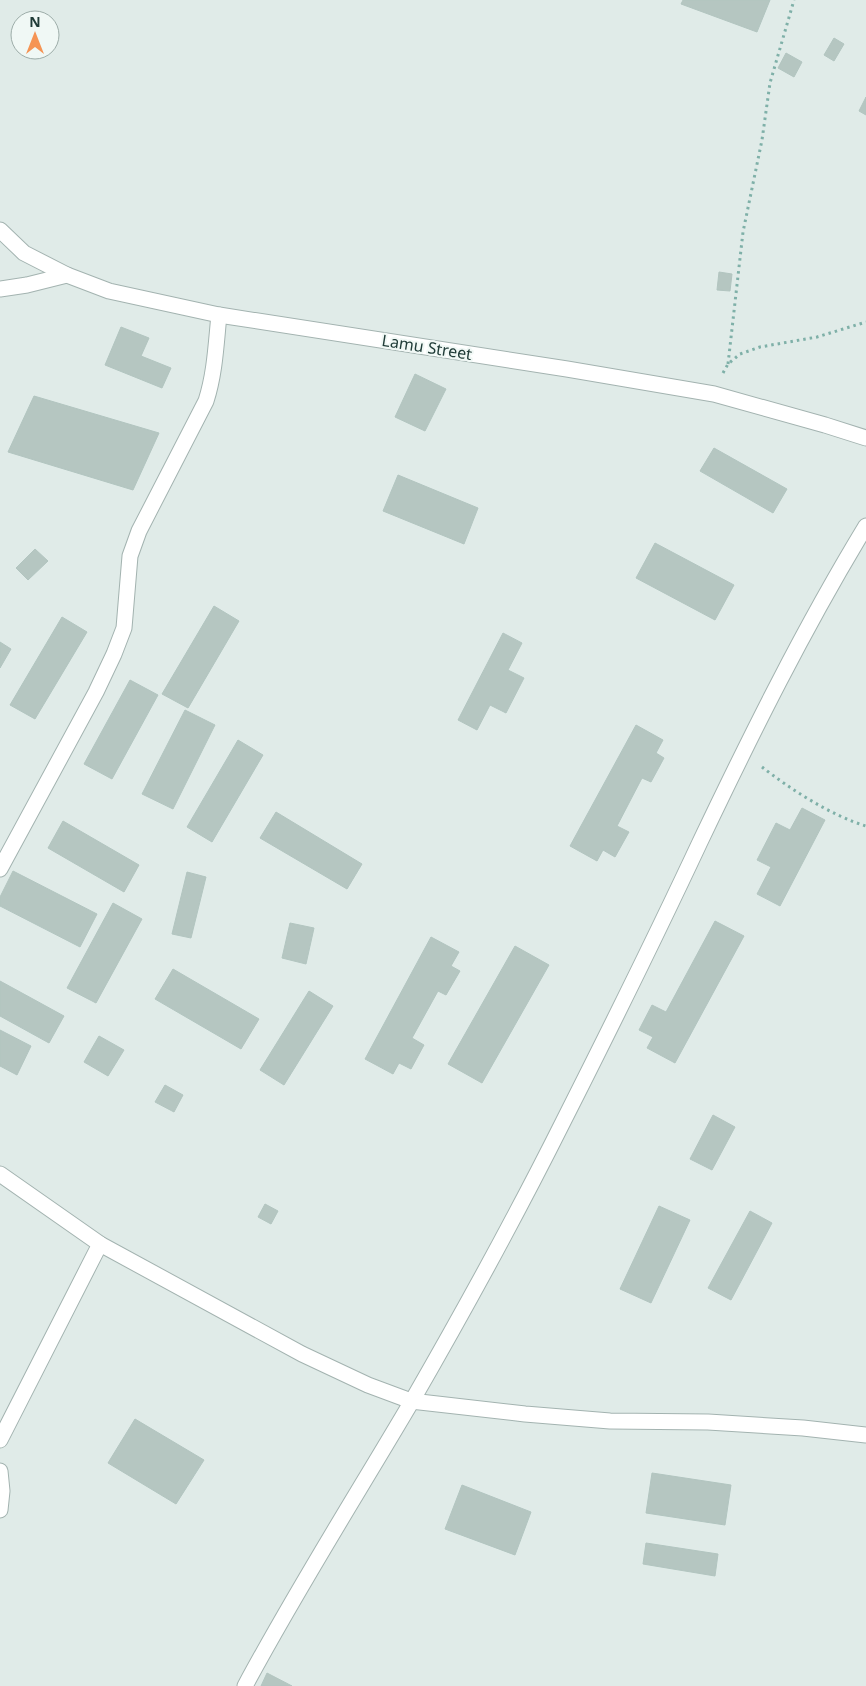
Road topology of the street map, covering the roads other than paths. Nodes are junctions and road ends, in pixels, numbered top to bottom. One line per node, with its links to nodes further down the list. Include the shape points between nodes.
1 (0, 230): 2 (street, Lamu Street, via 24,252)
2 (67, 274): 3 (street); 4 (street, Lamu Street, via 109,291)
3 (0, 289)
4 (219, 315): 5 (street, Lamu Street, via 714,394); 7 (street, via 214,369 206,401 139,531 130,556 124,628 114,654)
5 (866, 438)
6 (866, 526): 10 (street, via 819,606 743,754 563,1122)
7 (0, 869)
8 (0, 1174): 9 (street)
9 (100, 1244): 10 (street, via 302,1354 368,1385); 12 (street)
10 (412, 1401): 11 (street, via 610,1421 718,1423); 15 (street)
11 (866, 1435)
12 (0, 1440)
13 (0, 1471): 14 (street)
14 (0, 1510)
15 (245, 1686)

